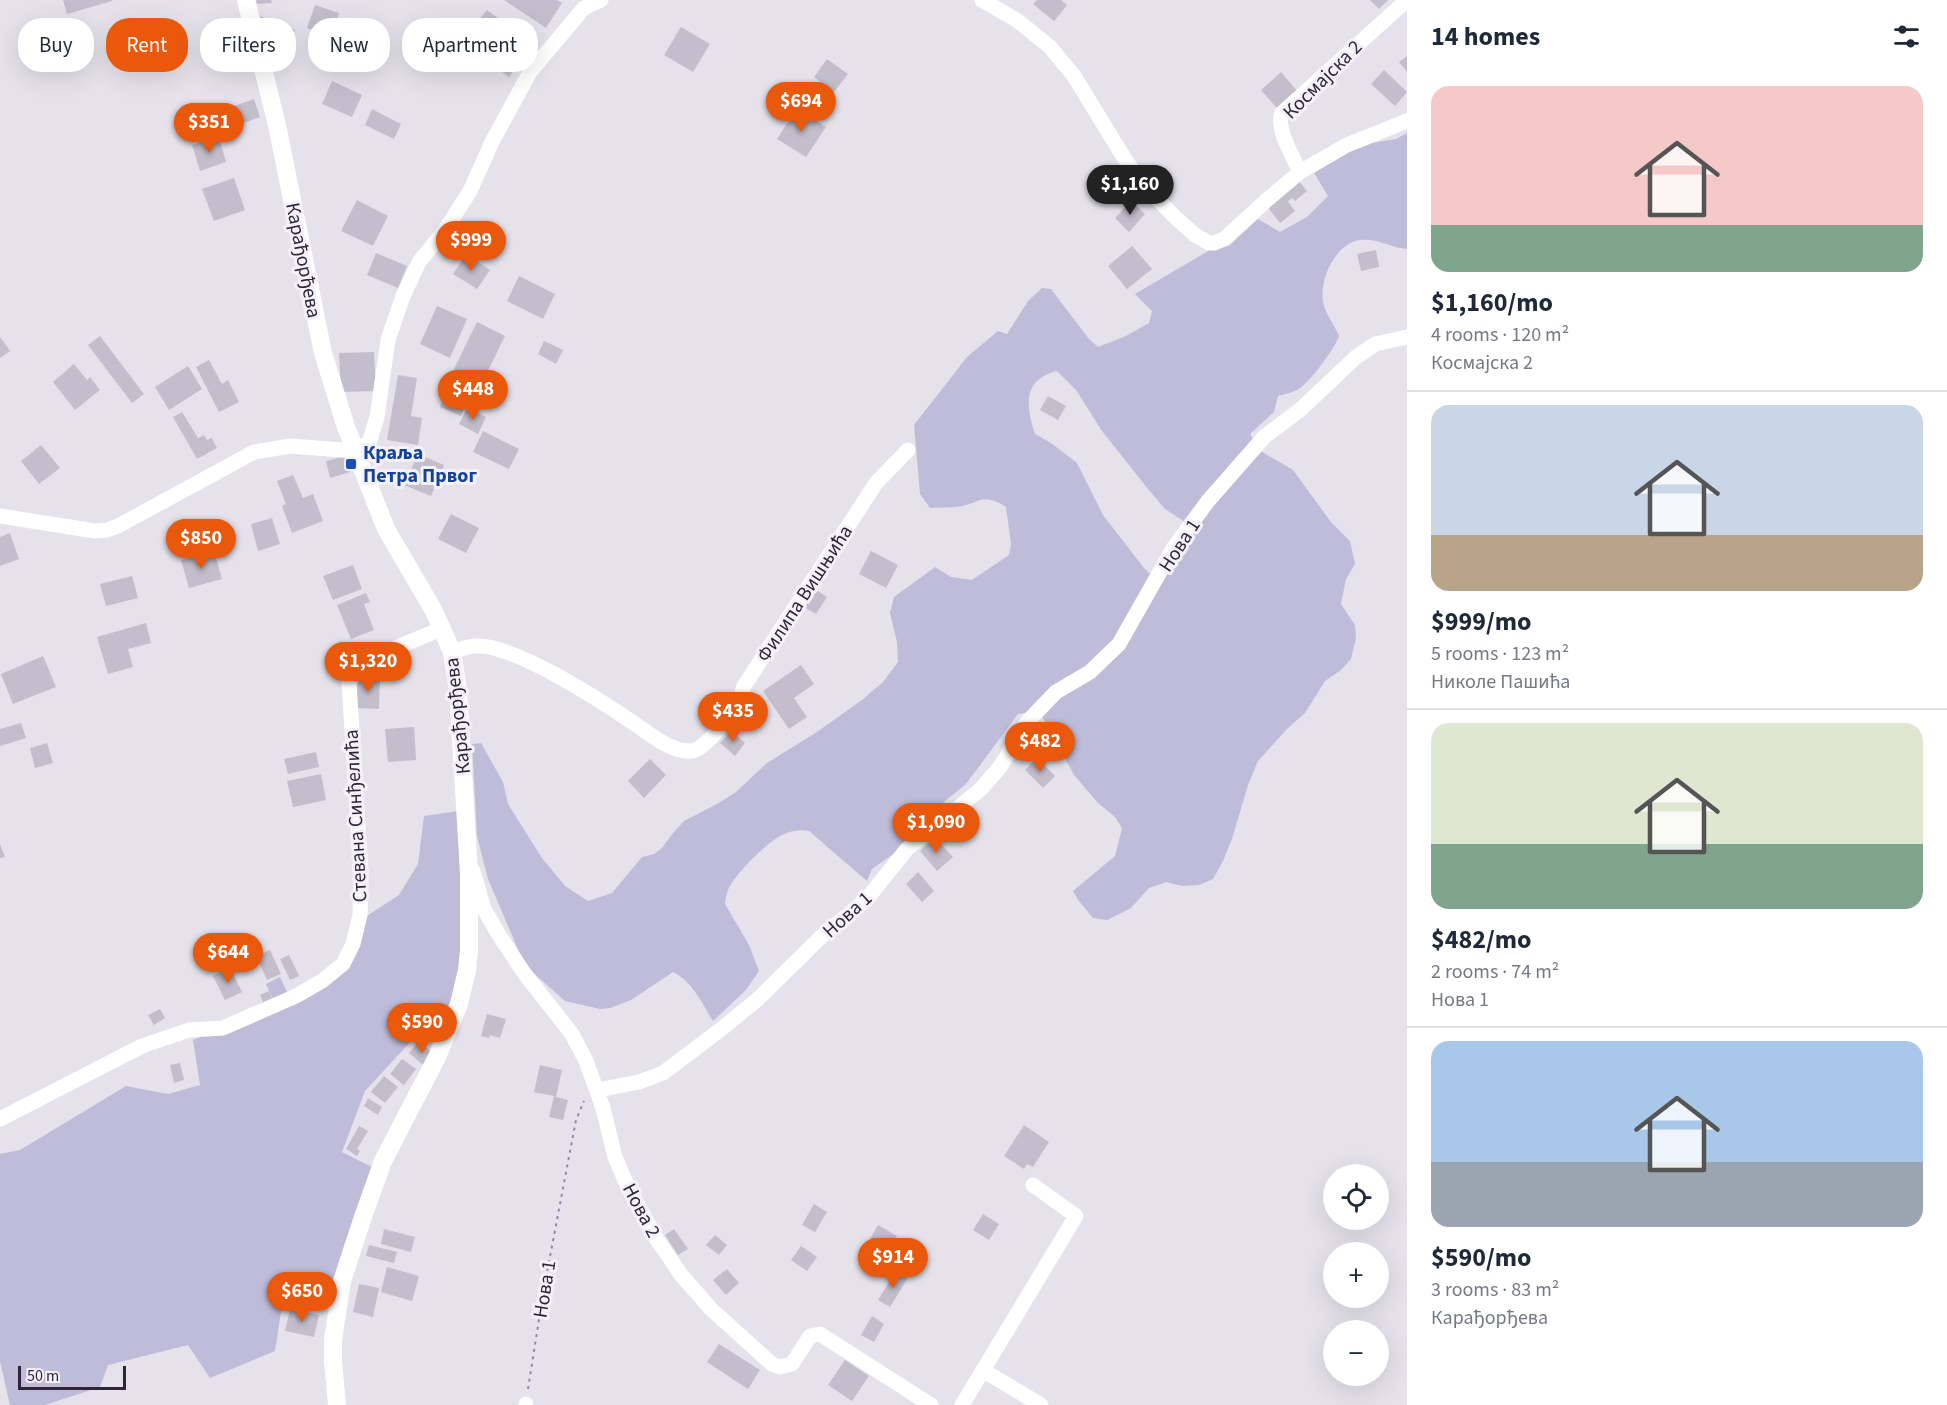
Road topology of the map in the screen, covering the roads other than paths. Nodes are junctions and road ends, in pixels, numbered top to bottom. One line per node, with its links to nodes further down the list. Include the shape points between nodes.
1 (246, 0): 9 (street, Карађорђева, via 277,125 323,353)
2 (601, 0): 9 (street, via 584,8 530,72 470,191 419,262 388,340 372,436 369,443)
3 (982, 0): 6 (street, via 1018,21 1050,47 1074,76 1140,181 1204,242 1224,239)
4 (1407, 0): 6 (street, Космајска 2, via 1282,113 1280,128)
5 (1407, 121): 6 (street, via 1347,145)
6 (1300, 172)
7 (1407, 337): 14 (street, Нова 1, via 1375,344 1265,436 1174,547 1119,644 1090,672 1056,692 1028,721 1000,767 981,789 908,849 867,900 822,936 758,999 663,1073)
8 (908, 450): 12 (street, Филипа Вишњића, via 876,483 750,676 738,702 698,750 675,748 598,699 506,652 480,645)
9 (355, 451): 10 (street, via 290,446 254,452 107,530); 11 (street, Карађорђева, via 392,543)
10 (0, 516)
11 (441, 629): 12 (street, Карађорђева); 15 (street, Стевана Синђелића, via 364,662 356,668 349,683 361,893 353,944 343,964 296,996 223,1028 189,1030 142,1046)
12 (452, 652): 13 (street, Карађорђева)
13 (468, 855): 14 (street, Нова 2, via 484,909 524,973 572,1035); 18 (street, Карађорђева, via 469,951 465,985 449,1032 383,1161 351,1252 333,1340)
14 (597, 1090): 19 (street, Нова 2, via 615,1157 628,1186 671,1261 711,1309 780,1367 792,1364 810,1336 820,1334)
15 (0, 1119)
16 (1033, 1185): 17 (street, via 1076,1216)
17 (984, 1371): 20 (street); 21 (street)
18 (337, 1405)
19 (931, 1405)
20 (962, 1405)
21 (1041, 1405)

